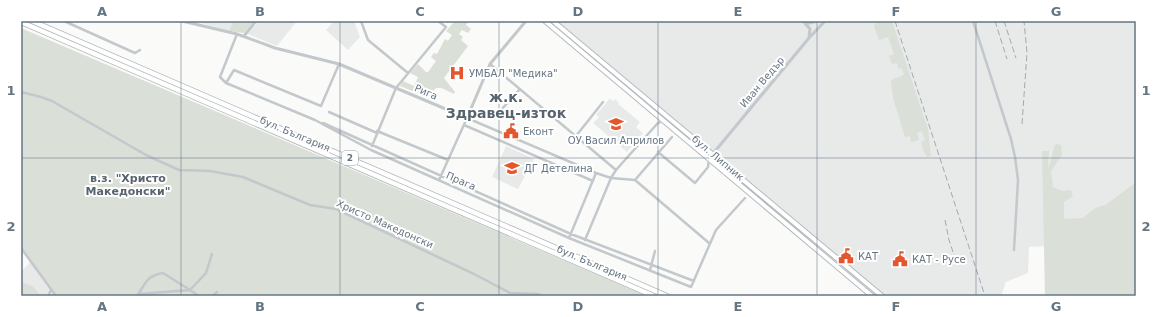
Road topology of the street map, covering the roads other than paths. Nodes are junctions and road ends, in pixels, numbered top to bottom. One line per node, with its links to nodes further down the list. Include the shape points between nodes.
1 (32, 21): 75 (highway, бул. България / 2)
2 (64, 21): 15 (street)
3 (182, 21): 16 (street, Рига)
4 (256, 21): 17 (street)
5 (361, 21): 22 (street, via 368,40)
6 (438, 21): 22 (street, via 446,27)
7 (526, 21): 21 (street)
8 (545, 21): 32 (main road, бул. Липник)
9 (553, 21): 40 (main road, бул. Липник)
10 (803, 21): 11 (street); 18 (street, via 810,29)
11 (818, 21)
12 (825, 21): 18 (street, Иван Ведър)
13 (973, 21): 59 (street, via 1015,157 1018,180)
14 (21, 22): 74 (highway, бул. България / 2)
15 (70, 22): 19 (street, via 135,53)
16 (237, 34): 17 (street, Рига); 23 (street, via 220,77)
17 (244, 36): 20 (street, Рига, via 275,48)
18 (809, 38): 40 (street, Иван Ведър)
19 (140, 50)
20 (339, 64): 23 (street, via 321,106 234,70); 24 (street, Рига)
21 (490, 64): 25 (street); 30 (street)
22 (408, 73): 24 (street)
23 (226, 83): 31 (street, Прага)
24 (396, 88): 30 (street, Рига); 34 (street)
25 (520, 89): 29 (street, via 501,110); 35 (street)
26 (21, 92): 73 (street, Христо Македонски, via 52,101 146,155 179,170 210,171 243,177 310,205 336,209 510,293)
27 (603, 102): 35 (street)
28 (329, 112): 34 (street)
29 (507, 117)
30 (466, 118): 33 (street); 44 (street, Рига)
31 (314, 120): 37 (street); 38 (street, Прага)
32 (663, 120): 41 (main road, бул. Липник); 43 (street)
33 (464, 125): 42 (street); 49 (street)
34 (377, 132): 37 (street); 42 (street)
35 (576, 136): 43 (street)
36 (672, 137): 39 (street)
37 (372, 145): 38 (street); 45 (street)
38 (371, 150): 47 (street, Прага)
39 (658, 152): 41 (street, via 695,183 708,167); 48 (street)
40 (713, 154): 41 (street, Иван Ведър); 56 (main road, бул. Липник)
41 (709, 159): 58 (main road, бул. Липник)
42 (448, 160): 45 (street)
43 (616, 170): 46 (street)
44 (596, 173): 46 (street, Рига); 49 (street)
45 (441, 176): 47 (street); 51 (street)
46 (611, 178): 48 (street, Рига); 53 (street)
47 (439, 180): 52 (street, Прага)
48 (635, 180): 55 (street)
49 (593, 181): 51 (street)
50 (745, 198): 55 (street, via 716,230)
51 (571, 234): 52 (street); 53 (street)
52 (569, 238): 54 (street, Прага)
53 (585, 240): 54 (street); 62 (street)
54 (584, 244): 63 (street, Прага)
55 (709, 244): 64 (street)
56 (823, 246): 58 (main road); 77 (main road, бул. Липник)
57 (21, 248): 65 (street)
58 (819, 250): 76 (main road, бул. Липник)
59 (1014, 250)
60 (656, 251): 62 (street)
61 (212, 254): 66 (street, via 206,273)
62 (651, 265): 63 (street); 64 (street)
63 (650, 270): 64 (street, Прага, via 691,287)
64 (694, 281)
65 (52, 289): 69 (street); 70 (street)
66 (190, 290): 68 (street, via 146,292); 68 (street, via 163,273 150,277); 71 (street)
67 (217, 292): 72 (street)
68 (138, 295)
69 (48, 296)
70 (56, 296)
71 (199, 296)
72 (212, 296)
73 (542, 296)
74 (654, 296)
75 (666, 296)
76 (872, 296)
77 (882, 296)

